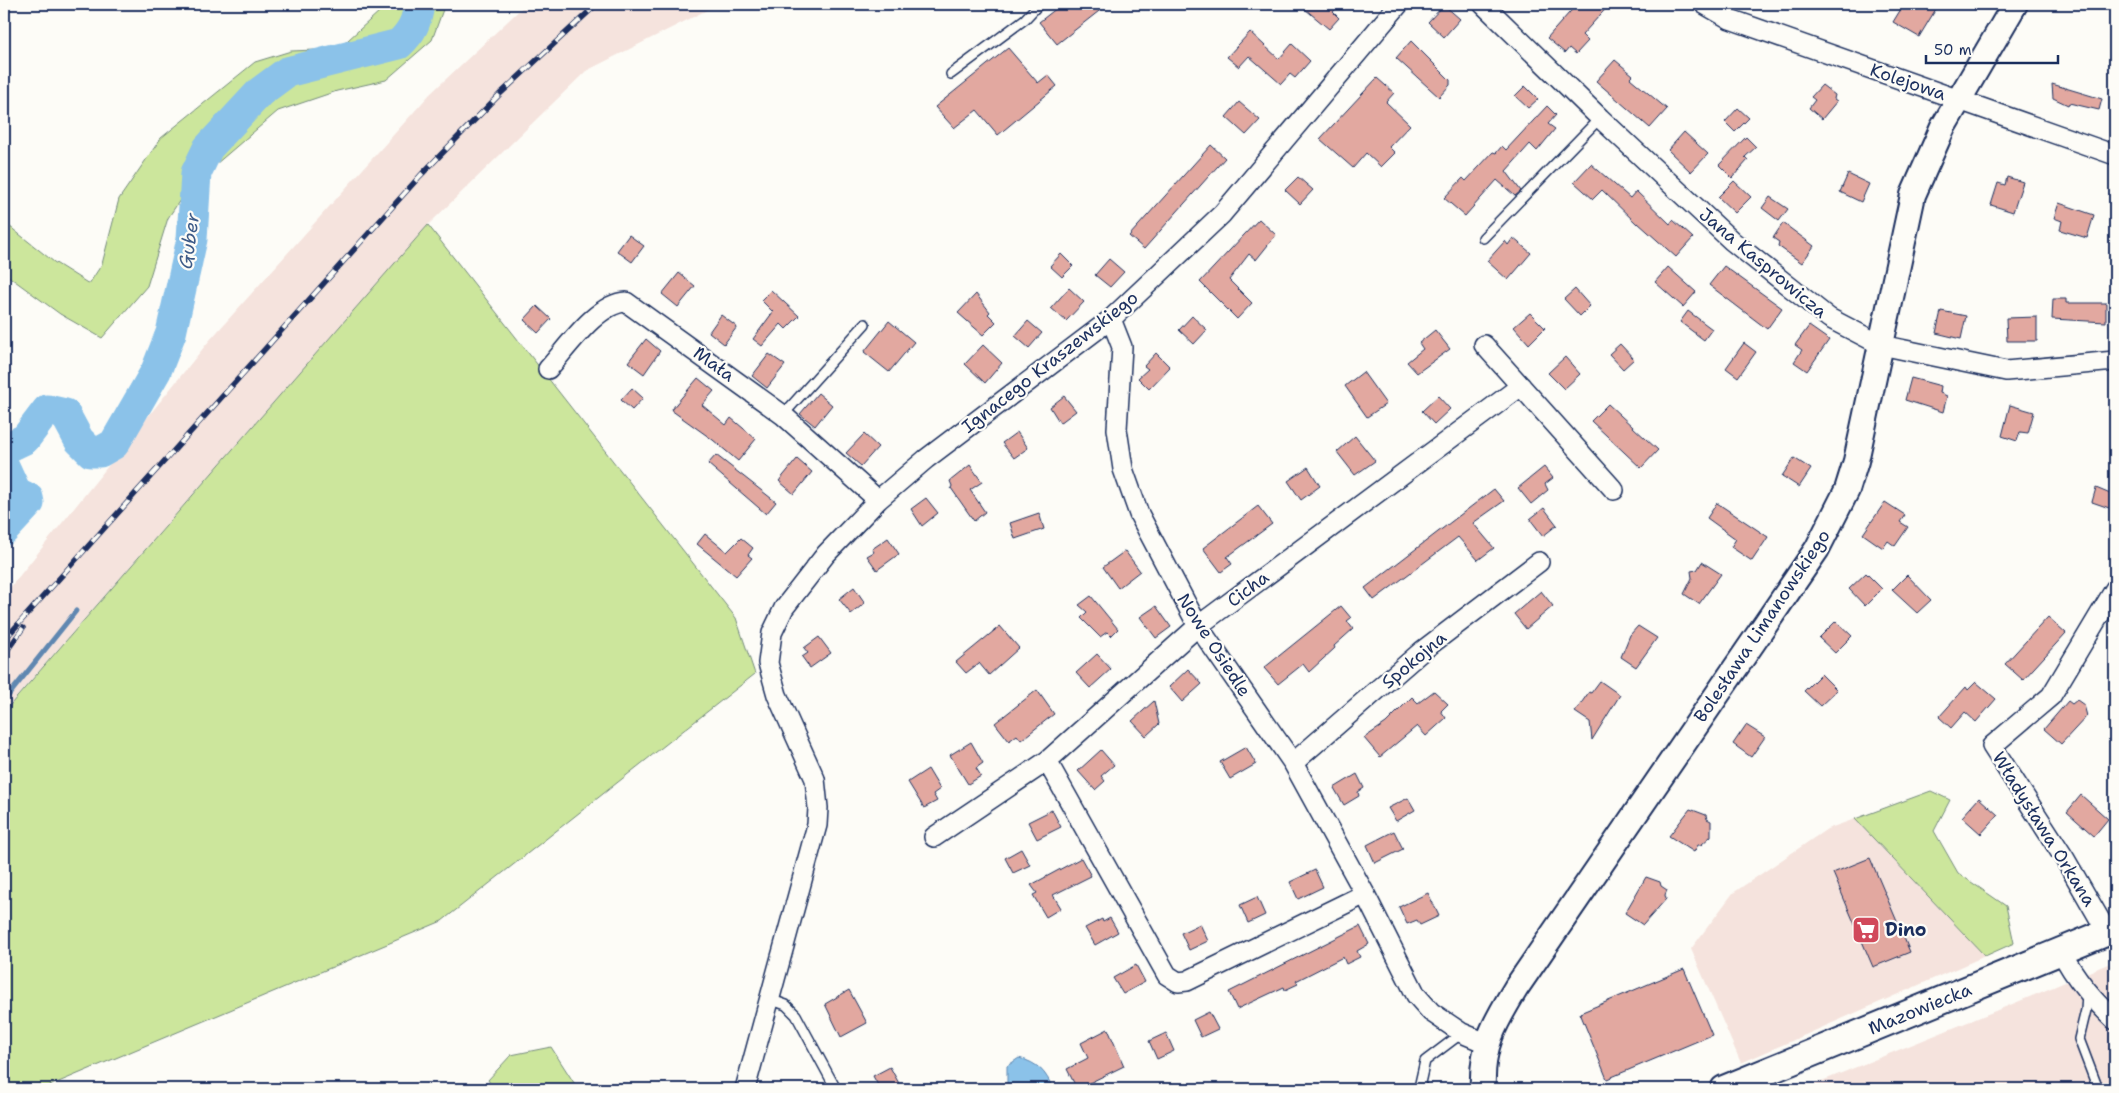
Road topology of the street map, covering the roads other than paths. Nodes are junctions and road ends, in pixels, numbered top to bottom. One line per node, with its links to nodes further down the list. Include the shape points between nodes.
1 (1039, 4): 6 (lane, via 1025,19)
2 (1399, 4): 11 (street, Ignacego Kraszewskiego, via 1222,214)
3 (1483, 4): 8 (street, Jana Kasprowicza)
4 (1704, 4): 7 (street, Kolejowa, via 1730,19)
5 (2015, 4): 7 (street, Bolesława Limanowskiego)
6 (951, 74)
7 (1958, 100): 9 (street, Kolejowa); 14 (street, Bolesława Limanowskiego, via 1913,195)
8 (1600, 118): 10 (lane); 14 (street, Jana Kasprowicza, via 1732,241 1829,318)
9 (2115, 155)
10 (1483, 238)
11 (1111, 319): 20 (street, Ignacego Kraszewskiego, via 926,459); 23 (street, Nowe Osiedle, via 1122,347 1118,429 1123,470 1139,514)
12 (865, 324): 18 (lane)
13 (1484, 345): 17 (street)
14 (1881, 345): 15 (street, Jana Kasprowicza, via 2006,371); 34 (street, Bolesława Limanowskiego, via 1856,461 1847,490 1818,550 1516,988)
15 (2115, 361)
16 (548, 368): 18 (street, Mała, via 602,310 626,302)
17 (1521, 386): 19 (street); 23 (street, Cicha)
18 (783, 415): 20 (street, Mała)
19 (1614, 490)
20 (878, 500): 31 (street, Ignacego Kraszewskiego, via 826,554 784,608 772,633 768,654 773,683 815,779 818,808 812,850)
21 (1538, 562): 25 (street, Spokojna, via 1422,651)
22 (2115, 589): 28 (street, Władysława Orkana, via 2051,696 1992,746)
23 (1198, 626): 24 (street, Cicha); 25 (street, Nowe Osiedle)
24 (1047, 761): 26 (street, Cicha); 27 (street, via 1167,974 1178,982 1188,981)
25 (1293, 763): 27 (street, Nowe Osiedle)
26 (934, 837)
27 (1365, 894): 33 (street, Nowe Osiedle, via 1416,995 1430,1012)
28 (2111, 931): 29 (main road, Mazowiecka)
29 (2062, 951): 30 (street); 39 (main road, Mazowiecka)
30 (2087, 994): 32 (street); 40 (lane, via 2079,1039)
31 (769, 999): 35 (street, Ignacego Kraszewskiego); 36 (lane, via 786,1005 796,1015)
32 (2115, 1020)
33 (1462, 1034): 34 (street, Nowe Osiedle); 37 (lane, via 1425,1061 1420,1082)
34 (1486, 1043): 38 (street)
35 (745, 1089)
36 (836, 1089)
37 (1423, 1089)
38 (1482, 1089)
39 (1724, 1089)
40 (2098, 1089)

